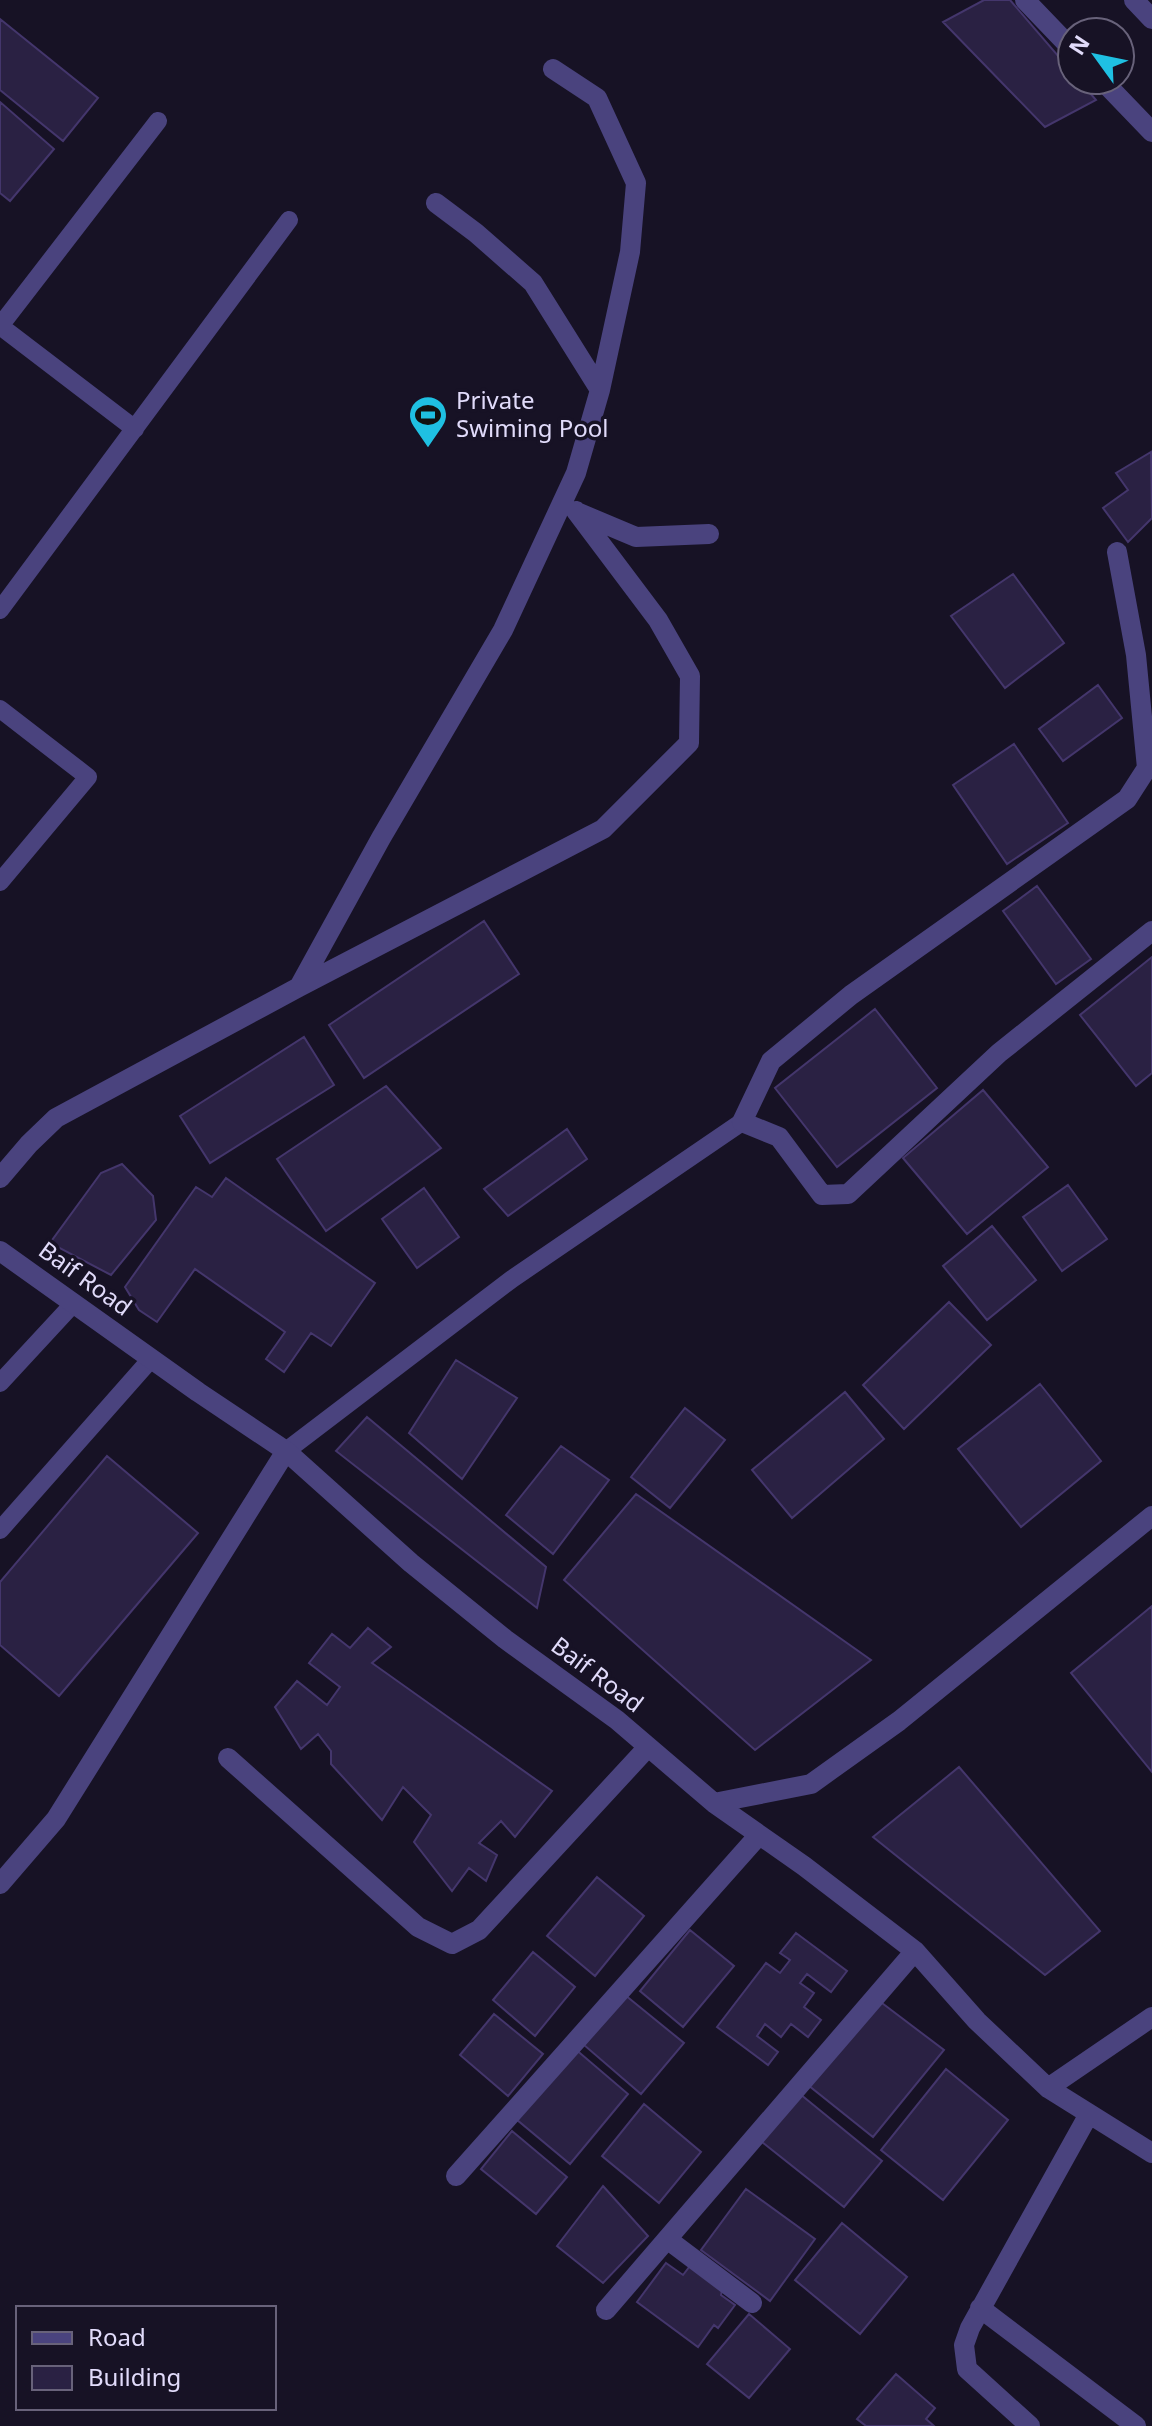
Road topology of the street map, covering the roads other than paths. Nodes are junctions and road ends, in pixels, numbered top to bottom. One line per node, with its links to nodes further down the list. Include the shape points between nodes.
1 (1025, 0): 4 (street)
2 (1134, 0): 3 (street)
3 (1152, 19)
4 (1056, 32)
5 (553, 69): 11 (street, via 597,98 636,183 630,252)
6 (1117, 96): 8 (street)
7 (158, 121): 12 (lane, via 0,326)
8 (1152, 132)
9 (436, 203): 11 (street, via 533,283)
10 (289, 220): 12 (lane)
11 (600, 390): 20 (street, via 576,473 503,630)
12 (135, 429): 15 (lane)
13 (709, 534): 20 (street, via 636,537 576,511 658,620 690,676 689,743 603,829)
14 (1117, 552): 17 (street)
15 (0, 610)
16 (0, 709): 18 (lane, via 88,777)
17 (1150, 767): 21 (street, via 1127,799 851,995 771,1061)
18 (0, 882)
19 (1152, 931): 21 (street, via 999,1053 848,1194 822,1195 779,1137)
20 (299, 987): 22 (street, via 56,1118)
21 (742, 1122): 27 (lane, via 512,1279)
22 (0, 1178)
23 (0, 1251): 24 (street, Baif Road)
24 (74, 1303): 25 (street, Baif Road); 26 (lane)
25 (151, 1359): 27 (street, Baif Road); 29 (lane)
26 (0, 1383)
27 (286, 1451): 30 (street, Baif Road, via 411,1563); 34 (street, via 56,1819)
28 (1152, 1516): 32 (street, via 899,1721 811,1784)
29 (0, 1530)
30 (648, 1747): 31 (street, via 479,1930 452,1944 418,1927); 32 (street, Baif Road)
31 (228, 1758)
32 (714, 1803): 33 (street, Baif Road)
33 (759, 1835): 35 (street, Baif Road); 40 (street)
34 (0, 1884)
35 (915, 1951): 37 (street, Baif Road, via 977,2021); 41 (street)
36 (1152, 2017): 37 (street)
37 (1048, 2088): 38 (street, Baif Road)
38 (1089, 2114): 39 (street, Baif Road); 43 (street)
39 (1152, 2153)
40 (456, 2176)
41 (667, 2239): 42 (street); 44 (street)
42 (752, 2303)
43 (980, 2308): 45 (street, via 964,2345 967,2369); 46 (street)
44 (606, 2310)
45 (1030, 2426)
46 (1136, 2426)

